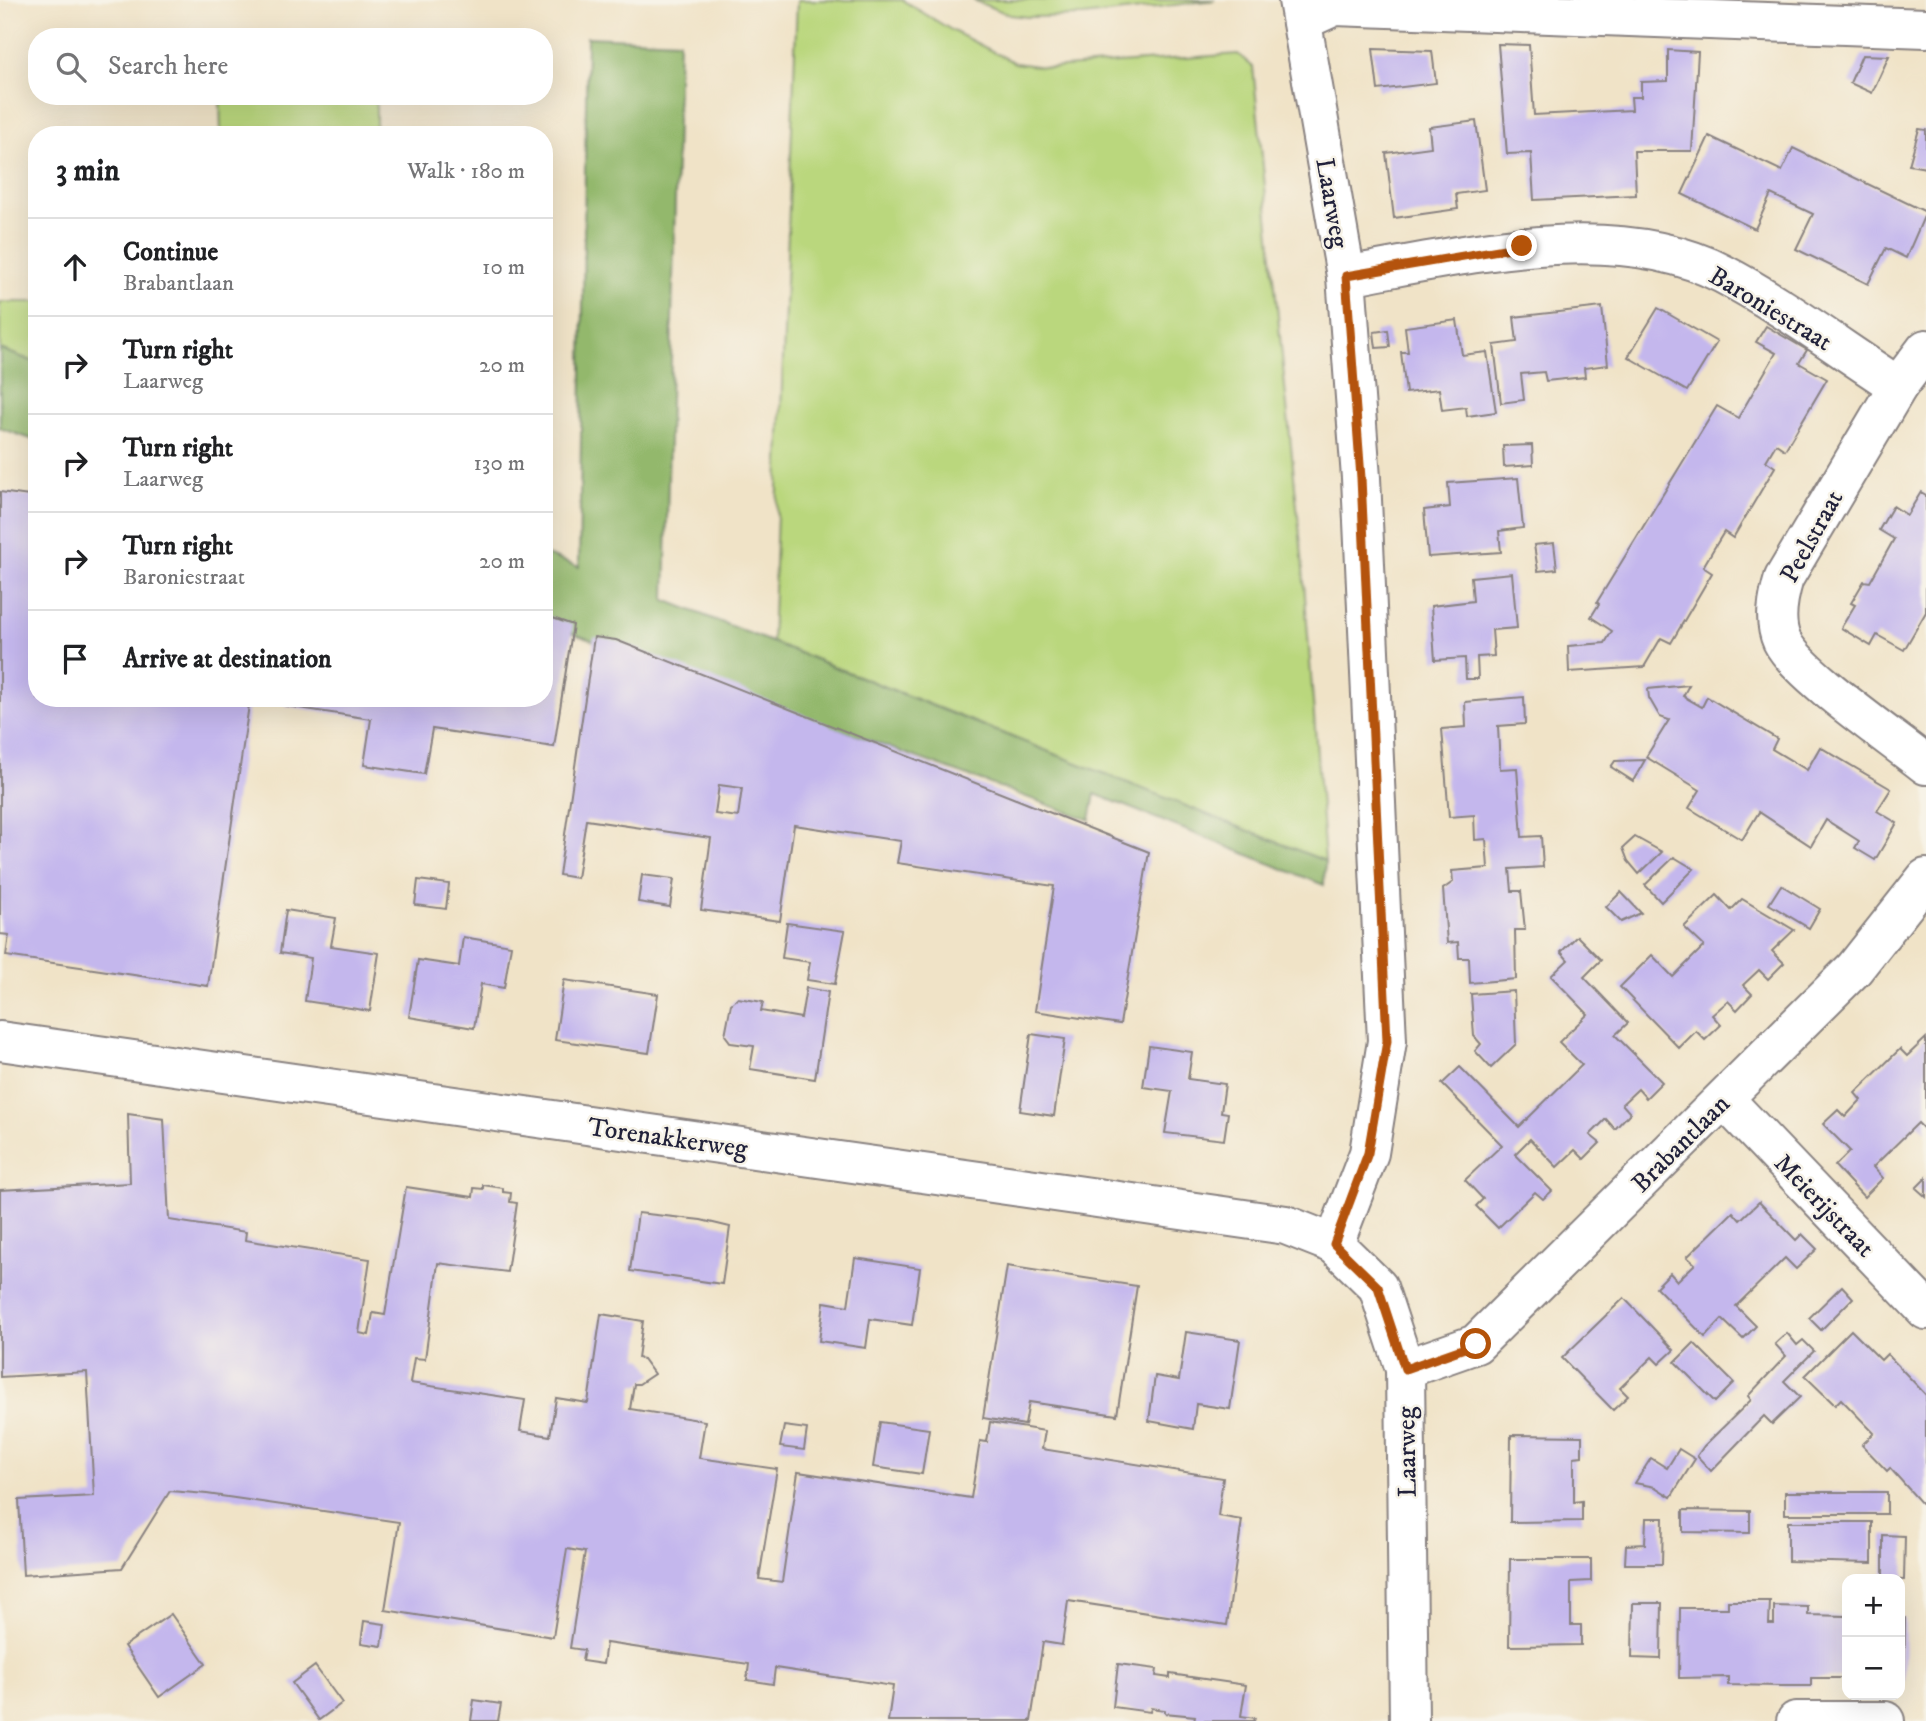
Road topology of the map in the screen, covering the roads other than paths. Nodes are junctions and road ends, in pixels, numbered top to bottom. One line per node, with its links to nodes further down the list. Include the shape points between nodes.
1 (1300, 10): 2 (street, via 1335,6); 3 (street, Laarweg)
2 (1926, 27)
3 (1346, 276): 5 (street, Baroniestraat, via 1522,246 1648,247 1722,273); 10 (street, Laarweg, via 1361,478 1387,1041 1368,1153)
4 (1926, 349): 5 (street, Peelstraat)
5 (1898, 386): 6 (street, Peelstraat, via 1784,578 1776,605 1782,641 1803,668)
6 (1926, 765)
7 (1926, 878): 9 (street, Brabantlaan, via 1854,969)
8 (0, 1041): 10 (street, Torenakkerweg, via 1286,1225)
9 (1725, 1100): 11 (street, Meierijstraat); 12 (street, Brabantlaan, via 1476,1344)
10 (1334, 1244): 12 (street, Laarweg, via 1378,1287)
11 (1926, 1310)
12 (1405, 1369): 13 (street, Laarweg)
13 (1409, 1721)
14 (1796, 1721): 15 (street)
15 (1885, 1721)

